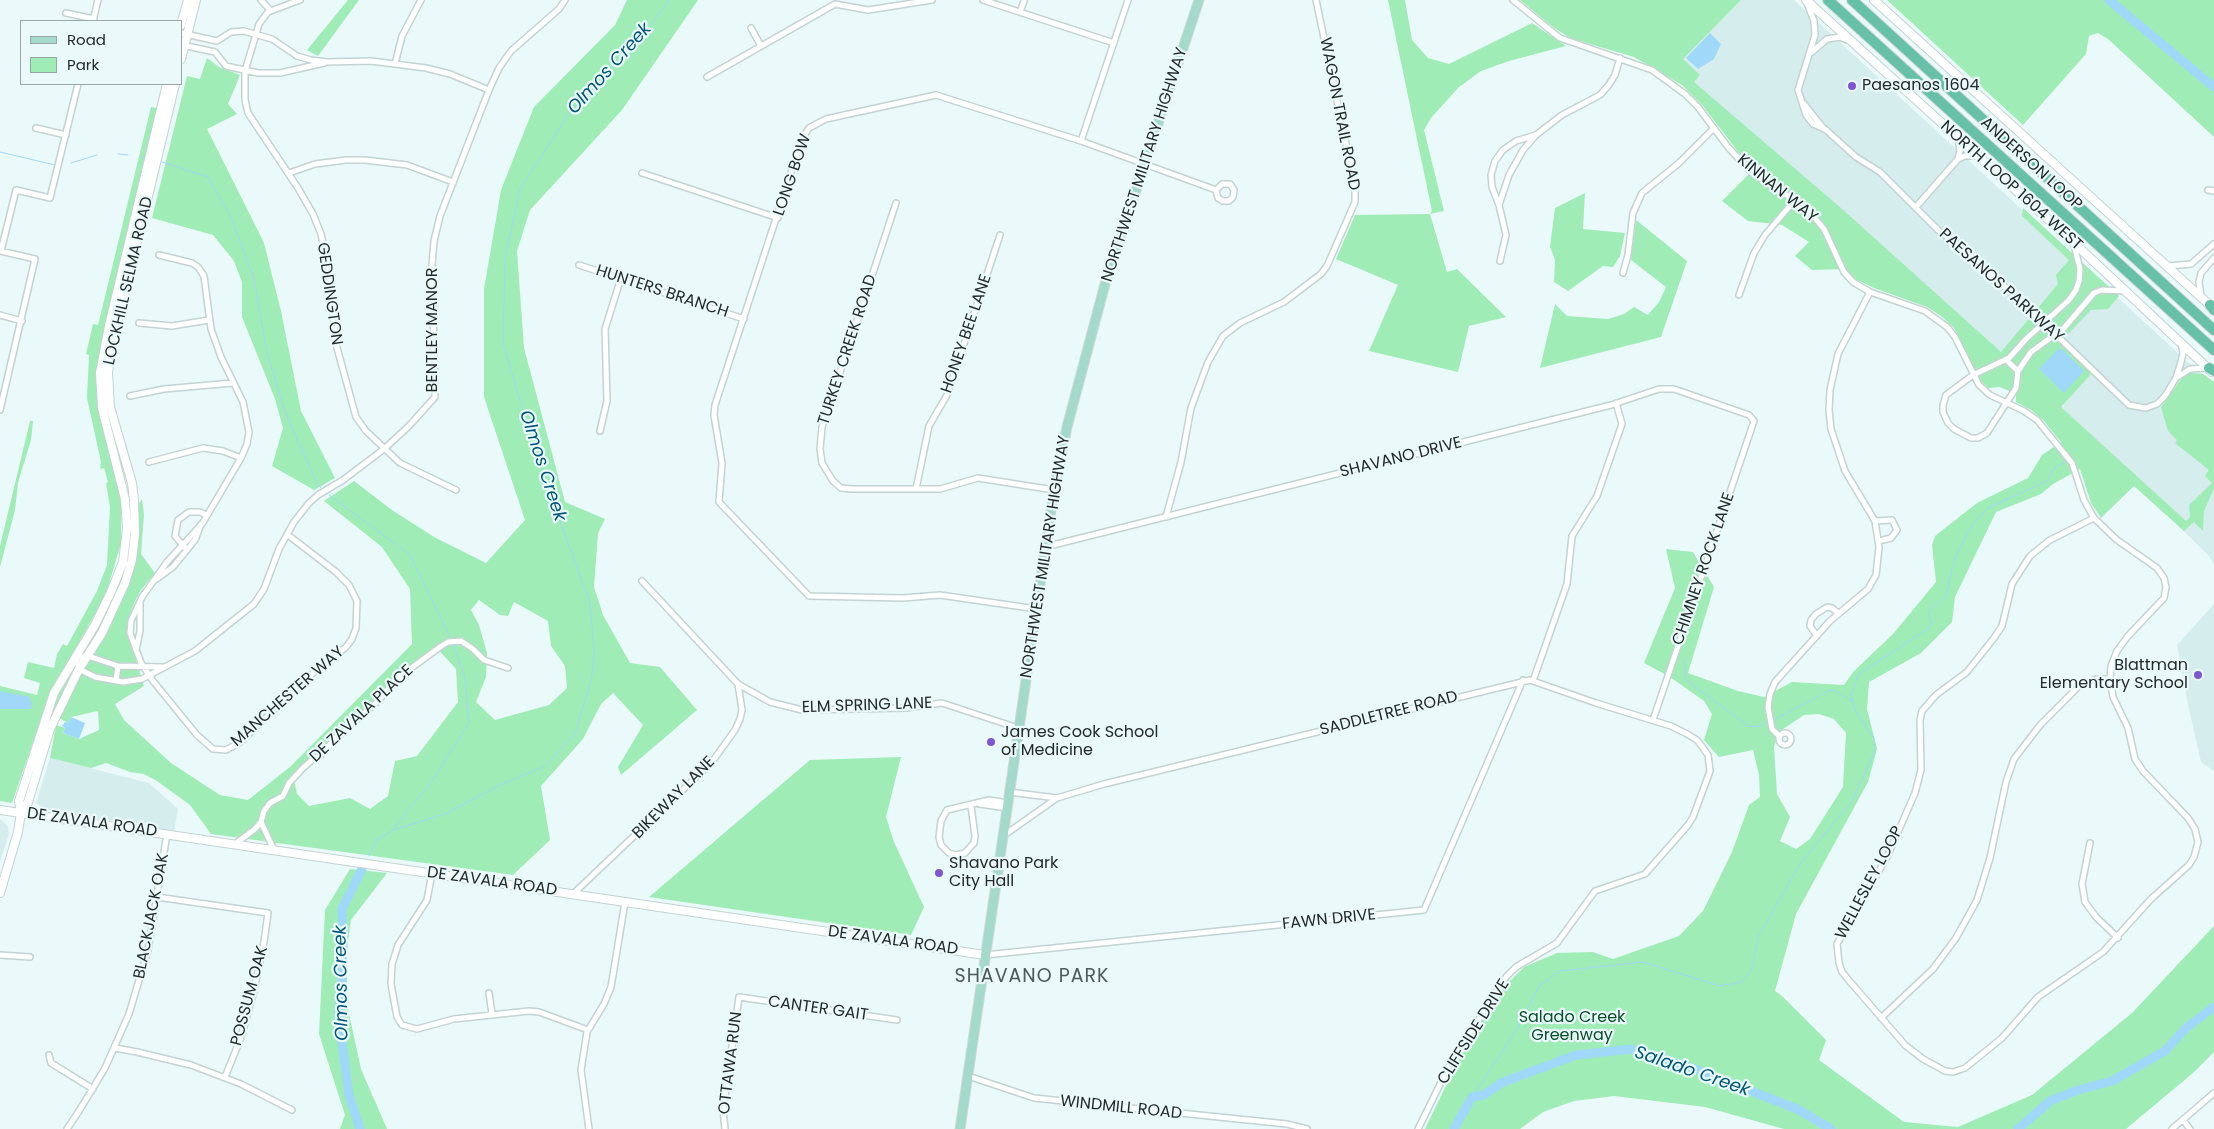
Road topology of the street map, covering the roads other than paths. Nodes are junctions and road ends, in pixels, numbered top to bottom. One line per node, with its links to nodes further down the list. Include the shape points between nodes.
1 (98, 0): 22 (street)
2 (188, 0): 23 (main road)
3 (196, 0): 25 (main road)
4 (261, 0): 19 (street)
5 (300, 0): 19 (street)
6 (421, 0): 38 (street, via 402,36)
7 (565, 0): 44 (street, BENTLEY MANOR, via 511,51)
8 (932, 0): 32 (street, via 868,10 835,4)
9 (983, 0): 20 (street)
10 (1128, 0): 30 (street)
11 (1199, 0): 54 (main road, NORTHWEST MILITARY HIGHWAY)
12 (1316, 0): 113 (street, WAGON TRAIL ROAD, via 1355,187 1355,202 1321,274 1284,302 1240,323 1223,336 1208,362 1191,408)
13 (1513, 0): 36 (street, KINNAN WAY, via 1560,38)
14 (1806, 0): 29 (main road, NORTH LOOP 1604 WEST); 35 (street, PAESANOS PARKWAY, via 1814,21 1815,35)
15 (1828, 0): 91 (highway, ANDERSON LOOP)
16 (1852, 0): 88 (highway, ANDERSON LOOP)
17 (1874, 0): 74 (main road)
18 (1024, 1): 20 (street)
19 (271, 11): 26 (street, GEDDINGTON, via 263,17)
20 (1020, 12): 30 (street)
21 (66, 13): 22 (street)
22 (93, 20)
23 (182, 21)
24 (751, 28): 32 (street)
25 (184, 34): 27 (street); 31 (main road)
26 (255, 34): 28 (street, via 231,32); 37 (street, via 282,44 297,56); 39 (street, GEDDINGTON)
27 (202, 38): 28 (street); 33 (street)
28 (217, 41): 34 (street)
29 (1852, 42): 35 (street, PAESANOS PARKWAY, via 1840,37 1826,39); 50 (main road, NORTH LOOP 1604 WEST)
30 (1114, 43): 51 (street)
31 (183, 45): 33 (street)
32 (761, 46): 40 (street)
33 (199, 49): 34 (street)
34 (215, 52): 39 (street, via 226,66)
35 (1810, 54): 64 (street, PAESANOS PARKWAY, via 1798,90 1810,120 1880,172)
36 (1620, 58): 46 (street, KINNAN WAY, via 1652,70 1669,81 1698,106); 47 (street, via 1615,75 1600,95 1562,115)
37 (327, 62): 38 (street); 39 (street, via 280,73)
38 (395, 64): 44 (street, via 450,74)
39 (245, 71): 55 (street, GEDDINGTON, via 248,113)
40 (707, 77)
41 (78, 85): 48 (street)
42 (167, 85): 49 (main road, LOCKHILL SELMA ROAD)
43 (175, 85): 49 (main road, LOCKHILL SELMA ROAD)
44 (489, 90): 57 (street, BENTLEY MANOR)
45 (36, 128): 48 (street)
46 (1714, 128): 61 (street, KINNAN WAY, via 1752,173); 75 (street, via 1679,163 1642,193 1633,213)
47 (1536, 134): 63 (street, via 1515,162); 63 (street, via 1516,141 1503,150 1495,162 1492,187)
48 (66, 135): 69 (street, via 50,198 16,190)
49 (159, 135): 104 (main road, LOCKHILL SELMA ROAD, via 101,365 100,390)
50 (1958, 137): 52 (main road, NORTH LOOP 1604 WEST); 53 (street)
51 (1081, 142): 54 (street, LONG BOW); 65 (street, LONG BOW, via 936,95 826,119 809,128 802,140)
52 (1979, 156): 53 (street); 67 (main road, NORTH LOOP 1604 WEST)
53 (1958, 159): 64 (street)
54 (1145, 165): 58 (street, LONG BOW); 111 (main road, NORTHWEST MILITARY HIGHWAY, via 1090,334)
55 (289, 173): 57 (street, via 315,164 365,160 407,165); 106 (street, GEDDINGTON, via 313,214 323,242 336,344 354,410 360,424)
56 (642, 173): 65 (street)
57 (453, 182): 106 (street, BENTLEY MANOR, via 437,226 432,265 435,396)
58 (1216, 190)
59 (2208, 190): 60 (street)
60 (2214, 191)
61 (1794, 201): 78 (street, KINNAN WAY, via 1824,229 1844,272); 79 (street, via 1765,234 1754,253)
62 (896, 203): 109 (street, TURKEY CREEK ROAD, via 822,427 820,449 822,463 840,488)
63 (1499, 205): 72 (street, via 1506,235)
64 (1916, 207): 87 (street, PAESANOS PARKWAY)
65 (778, 218): 83 (street, LONG BOW)
66 (1000, 235): 109 (street, HONEY BEE LANE, via 947,394 929,426)
67 (2073, 242): 77 (main road, NORTH LOOP 1604 WEST); 87 (street, via 2080,281 2069,300)
68 (2214, 244): 74 (street, via 2191,264)
69 (1, 251): 84 (street, via 36,259)
70 (159, 255): 85 (street, via 192,263 201,271)
71 (2214, 258): 80 (street, via 2201,273)
72 (1500, 261)
73 (579, 265): 76 (street, HUNTERS BRANCH)
74 (2167, 266): 80 (main road)
75 (1623, 273)
76 (621, 278): 83 (street, HUNTERS BRANCH); 105 (street, via 605,325 607,401)
77 (2126, 291): 89 (street, via 2094,293 2071,322); 90 (main road, NORTH LOOP 1604 WEST)
78 (1870, 292): 95 (street, KINNAN WAY, via 1935,317 1955,337); 115 (street, via 1838,354 1829,410 1831,430 1845,471)
79 (1739, 295)
80 (2201, 297): 81 (main road)
81 (2213, 308)
82 (0, 315): 84 (street)
83 (744, 319): 122 (street, LONG BOW, via 714,415 722,463 719,502 809,596 903,598 940,595)
84 (22, 320): 98 (street)
85 (209, 320): 86 (street, via 172,326); 97 (street)
86 (139, 322)
87 (2043, 323): 89 (street, PAESANOS PARKWAY); 92 (street)
88 (2214, 330)
89 (2055, 334): 93 (street, via 2031,352); 96 (street, PAESANOS PARKWAY, via 2130,406 2139,408 2157,404)
90 (2181, 342): 94 (main road, NORTH LOOP 1604 WEST); 96 (street, PAESANOS PARKWAY, via 2183,353)
91 (2214, 350)
92 (2006, 360): 93 (street); 95 (street)
93 (2018, 371): 100 (street, via 2016,388)
94 (2212, 371): 96 (street, via 2190,369)
95 (1973, 376): 100 (street, KINNAN WAY, via 1990,395); 100 (street, via 1946,395 1943,412 1954,429 1978,438 1992,427)
96 (2176, 378)
97 (233, 382): 99 (street); 107 (street, via 243,402 248,427 247,444)
98 (3, 384): 102 (street)
99 (130, 396)
100 (2006, 402): 114 (street, KINNAN WAY, via 2037,420 2067,455)
101 (1616, 404): 103 (street, SHAVANO DRIVE, via 1659,389 1674,389); 113 (street, SHAVANO DRIVE); 137 (street, via 1622,424 1596,496 1572,536 1567,584)
102 (0, 410)
103 (1753, 418): 139 (street, CHIMNEY ROCK LANE, via 1754,425)
104 (111, 428): 126 (main road, LOCKHILL SELMA ROAD, via 132,483 136,516 134,545 118,599); 127 (main road, LOCKHILL SELMA ROAD, via 125,499 125,544 111,592)
105 (600, 431)
106 (384, 449): 110 (street, GEDDINGTON, via 400,463); 116 (street, BENTLEY MANOR, via 314,498 294,522)
107 (241, 458): 108 (street, via 203,448); 112 (street)
108 (149, 462)
109 (916, 489): 111 (street, TURKEY CREEK ROAD, via 940,489 978,478)
110 (456, 490)
111 (1054, 490): 118 (main road, NORTHWEST MILITARY HIGHWAY)
112 (206, 515): 119 (street); 119 (street, via 189,512 178,520 175,536)
113 (1166, 517): 118 (street, SHAVANO DRIVE)
114 (2094, 518): 134 (street, KINNAN WAY, via 2117,540 2157,568 2166,587 2164,598 2117,651); 167 (street, WELLESLEY LOOP, via 2050,540 2030,556 2012,584 2002,626 1991,642 1967,672 1936,695 1922,711 1921,770 1915,793 1888,855 1837,944 1842,972)
115 (1875, 521): 117 (street); 117 (street, via 1892,520 1898,530 1891,538)
116 (288, 535): 130 (street, BENTLEY MANOR, via 254,604 195,651); 133 (street, MANCHESTER WAY, via 336,572 354,594 358,620 346,647 306,678 239,743 226,750 213,749 197,735)
117 (1878, 541): 123 (street, via 1876,574 1872,583)
118 (1045, 546): 122 (main road, NORTHWEST MILITARY HIGHWAY)
119 (184, 548): 121 (street, MANCHESTER WAY, via 173,567 155,580)
120 (642, 581): 138 (street, ELM SPRING LANE)
121 (140, 604): 125 (street); 125 (street, MANCHESTER WAY, via 130,627)
122 (1037, 609): 140 (main road, NORTHWEST MILITARY HIGHWAY)
123 (1838, 613): 124 (street); 124 (street, via 1827,607 1816,614 1810,626)
124 (1817, 636): 141 (street, via 1783,671 1770,694 1769,718 1772,729)
125 (136, 650): 129 (street, MANCHESTER WAY)
126 (88, 656): 127 (street); 128 (street); 132 (main road, LOCKHILL SELMA ROAD)
127 (76, 658): 132 (street); 148 (main road, LOCKHILL SELMA ROAD, via 52,699 19,801)
128 (118, 666): 129 (street); 136 (street)
129 (144, 667): 130 (street); 133 (street, MANCHESTER WAY)
130 (163, 668): 133 (street, BENTLEY MANOR)
131 (508, 668): 149 (street, DE ZAVALA PLACE, via 484,660 461,641 448,642 399,677 377,702 303,768 283,796 264,811)
132 (79, 670): 136 (street, BENTLEY MANOR); 148 (main road, LOCKHILL SELMA ROAD, via 50,729 28,802)
133 (150, 676): 136 (street, BENTLEY MANOR, via 133,682)
134 (2110, 679): 160 (street, WELLESLEY LOOP, via 2113,697 2128,728 2136,759 2143,771 2188,818 2198,842 2189,865 2155,895); 167 (street, via 2096,679 2080,686 2041,724 2014,759 1977,900 1956,938 1933,969)
135 (1523, 680): 137 (street, SADDLETREE ROAD); 144 (street, SADDLETREE ROAD); 162 (street, FAWN DRIVE, via 1424,910)
136 (116, 681)
137 (1533, 681): 139 (street, SADDLETREE ROAD)
138 (738, 684): 140 (street, ELM SPRING LANE, via 770,702 791,709 906,708 942,704); 157 (street, BIKEWAY LANE, via 742,710 740,719 712,762)
139 (1653, 720): 142 (street, SADDLETREE ROAD, via 1689,735 1705,748)
140 (1018, 728): 143 (main road, NORTHWEST MILITARY HIGHWAY)
141 (1779, 736)
142 (1708, 755): 183 (street, CLIFFSIDE DRIVE, via 1707,780 1688,826 1644,874 1595,891 1557,943 1516,967 1506,977 1450,1064)
143 (1009, 792): 144 (street, SADDLETREE ROAD); 145 (main road, NORTHWEST MILITARY HIGHWAY)
144 (1057, 798): 151 (street, SADDLETREE ROAD)
145 (1008, 805): 146 (street, via 989,800); 151 (main road, NORTHWEST MILITARY HIGHWAY)
146 (971, 806): 146 (street, via 950,808 942,817 940,842 949,853 964,853 974,843)
147 (0, 810): 148 (main road, DE ZAVALA ROAD)
148 (21, 813): 150 (main road, DE ZAVALA ROAD); 156 (main road, LOCKHILL SELMA ROAD)
149 (261, 822): 153 (street, DE ZAVALA PLACE); 154 (street)
150 (167, 834): 153 (main road, DE ZAVALA ROAD); 158 (street, BLACKJACK OAK)
151 (1003, 836): 162 (main road, NORTHWEST MILITARY HIGHWAY)
152 (2090, 843): 160 (street, via 2082,884 2085,902)
153 (235, 844): 154 (main road, DE ZAVALA ROAD)
154 (274, 850): 155 (main road, DE ZAVALA ROAD)
155 (432, 873): 157 (main road, DE ZAVALA ROAD); 166 (street, via 425,904 403,936 393,958 391,984 397,1017 406,1028 417,1029)
156 (0, 893)
157 (573, 894): 159 (main road, DE ZAVALA ROAD)
158 (157, 897): 170 (street, BLACKJACK OAK, via 143,971); 173 (street, POSSUM OAK, via 268,914 253,995)
159 (624, 902): 162 (main road, DE ZAVALA ROAD); 169 (street, via 611,987)
160 (2118, 938): 167 (street, WELLESLEY LOOP, via 2091,962 2038,997 2002,1038 1959,1071 1945,1071 1923,1059 1905,1045)
161 (0, 955): 163 (street)
162 (985, 955): 172 (main road, NORTHWEST MILITARY HIGHWAY)
163 (30, 957)
164 (489, 993): 166 (street)
165 (739, 997): 168 (street, CANTER GAIT); 180 (street, OTTAWA RUN, via 723,1110)
166 (492, 1014): 169 (street, via 539,1012)
167 (1881, 1018)
168 (897, 1020)
169 (588, 1030): 179 (street, via 581,1070)
170 (115, 1048): 173 (street, via 168,1059); 174 (street, BLACKJACK OAK)
171 (49, 1055): 174 (street, via 51,1063)
172 (967, 1076): 181 (main road, NORTHWEST MILITARY HIGHWAY); 182 (street, WINDMILL ROAD, via 1034,1098 1287,1124)
173 (225, 1077): 176 (street)
174 (93, 1088): 178 (street, BLACKJACK OAK)
175 (2214, 1093): 177 (street)
176 (292, 1110)
177 (2183, 1120): 184 (street); 185 (street)
178 (67, 1129)
179 (589, 1129)
180 (725, 1129)
181 (960, 1129)
182 (1307, 1129)
183 (1418, 1129)
184 (2172, 1129)
185 (2190, 1129)

